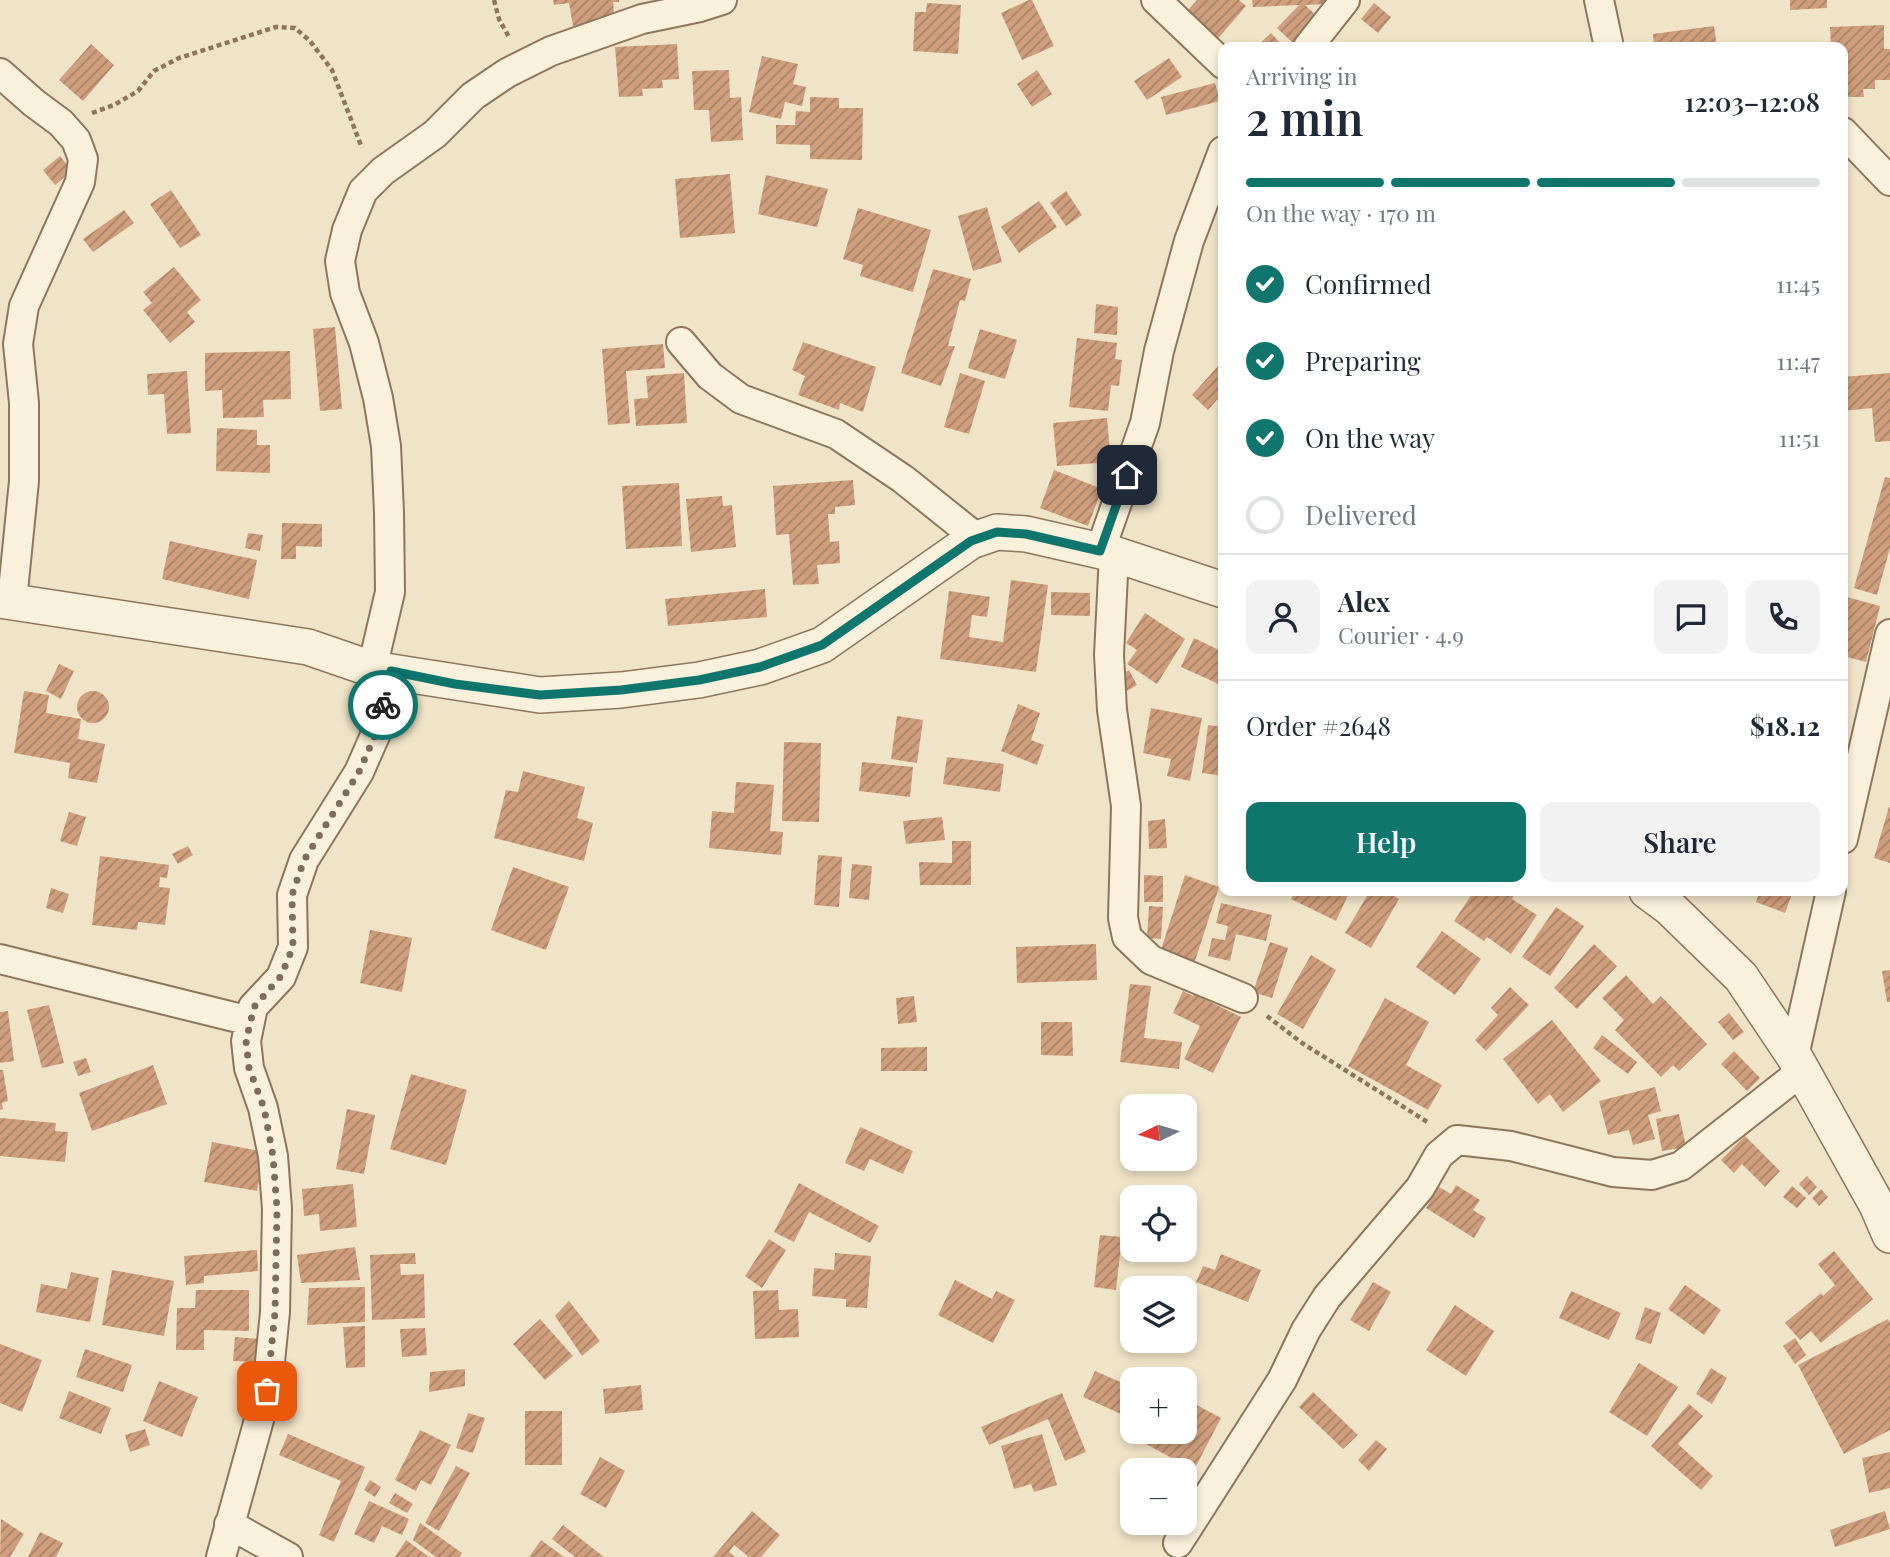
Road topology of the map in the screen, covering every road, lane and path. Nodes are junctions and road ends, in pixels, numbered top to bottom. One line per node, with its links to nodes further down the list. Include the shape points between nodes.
1 (494, 0): 9 (path)
2 (722, 0): 9 (street, via 642,19)
3 (1156, 0): 8 (street)
4 (1345, 0): 6 (street)
5 (1599, 0): 7 (street)
6 (1312, 42)
7 (1608, 42)
8 (1218, 59)
9 (523, 65): 14 (street, via 473,96 435,134)
10 (0, 73): 11 (street)
11 (61, 123): 14 (path, via 138,92 154,71 179,58 276,27 295,28 332,70); 20 (street, via 76,140 83,159 80,182 24,306 18,344 24,481)
12 (1848, 137): 15 (street)
13 (1218, 164): 18 (street, via 1189,241 1145,424)
14 (373, 181): 22 (street, via 363,191 340,261 345,293 378,398 386,446 390,592)
15 (1890, 181)
16 (681, 342): 17 (street, via 710,376 741,399 836,434 904,479)
17 (978, 539): 18 (street, via 997,532 1026,534); 22 (street, via 822,645 760,667 621,690 540,695)
18 (1107, 553): 19 (street); 27 (street, via 1112,710 1126,806 1123,918 1127,937 1151,960)
19 (1218, 588)
20 (6, 600): 22 (street, via 308,647)
21 (1890, 634): 23 (street)
22 (382, 670): 28 (street, via 377,731 359,772 304,860 292,895 293,947 281,976 254,1007)
23 (1848, 817)
24 (1654, 896): 29 (street, via 1741,977)
25 (1830, 896): 29 (street)
26 (0, 959): 28 (street)
27 (1243, 998): 30 (path, via 1302,1043)
28 (250, 1021): 32 (street, via 246,1041 249,1068 264,1108 273,1156 275,1312 267,1391)
29 (1798, 1063): 30 (street, via 1681,1166 1652,1175 1613,1172 1511,1146); 31 (street)
30 (1457, 1140): 33 (street, via 1439,1155 1420,1188 1327,1297 1282,1380)
31 (1890, 1235)
32 (229, 1524): 34 (street); 35 (street)
33 (1178, 1542)
34 (221, 1557)
35 (288, 1557)

